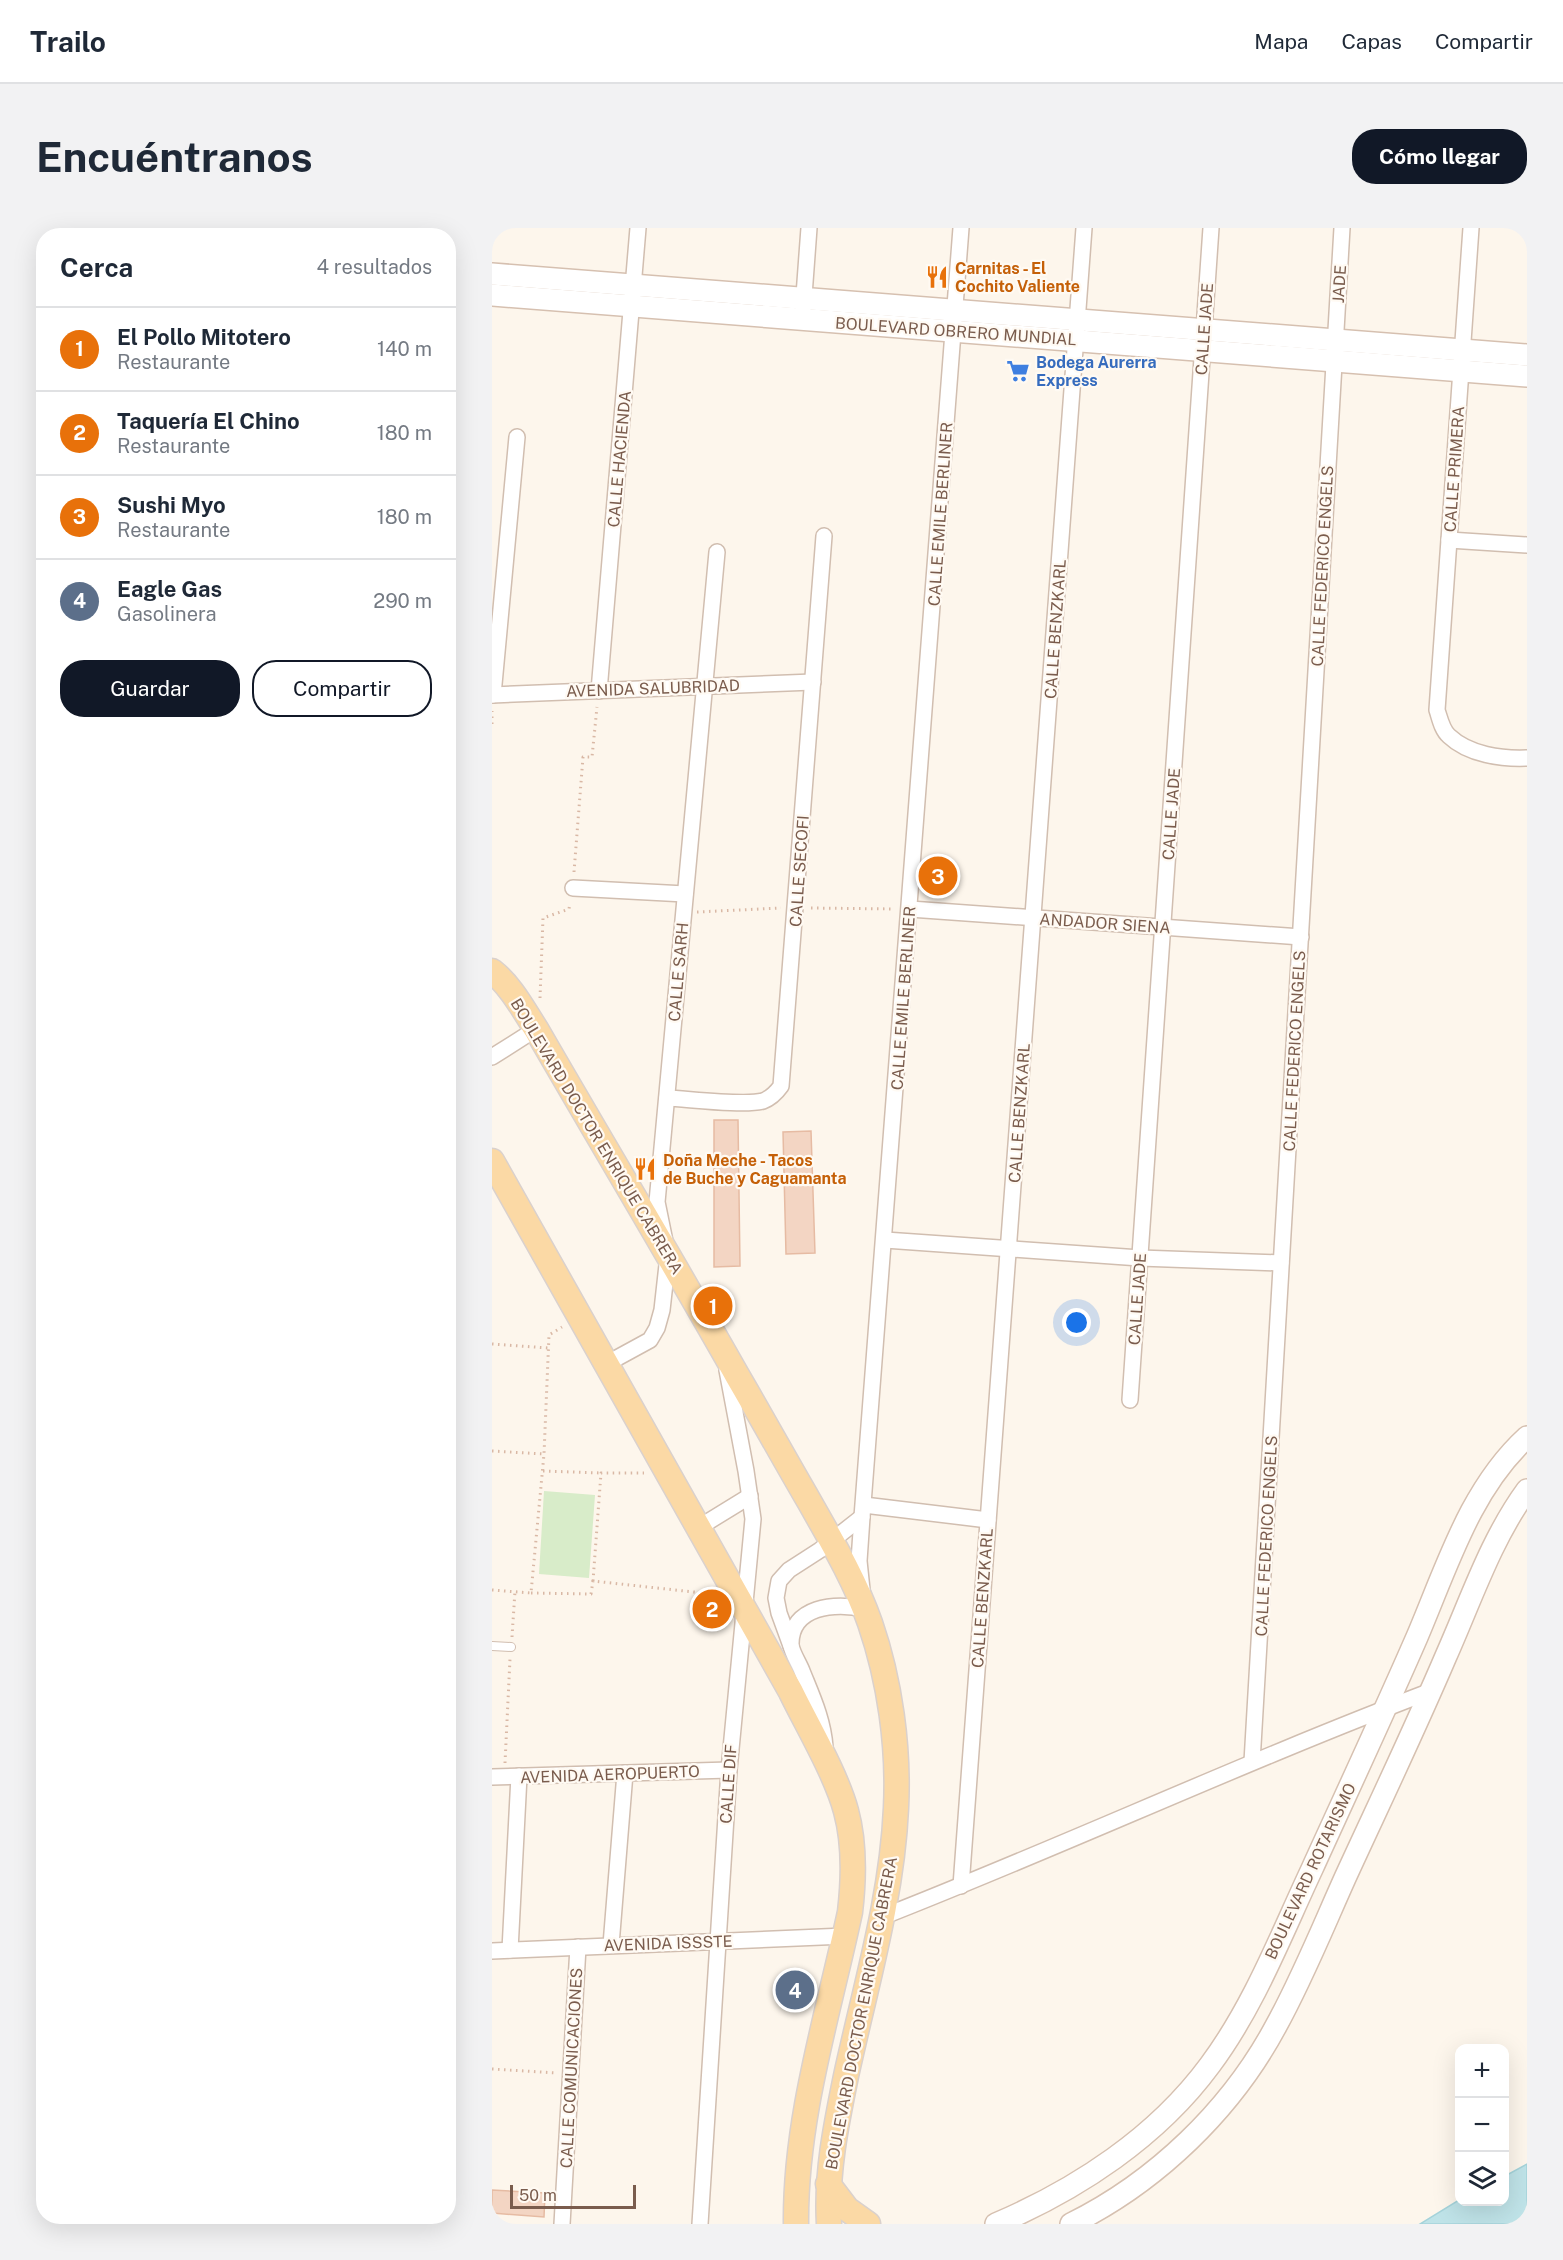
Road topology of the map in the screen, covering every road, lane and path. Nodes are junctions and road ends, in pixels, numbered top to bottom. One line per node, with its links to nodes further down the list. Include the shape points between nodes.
1 (638, 228): 9 (street, CALLE HACIENDA)
2 (809, 228): 11 (street)
3 (962, 228): 13 (street, CALLE EMILE BERLINER)
4 (1084, 228): 15 (street)
5 (1211, 228): 16 (street, CALLE JADE)
6 (1342, 228): 20 (street, JADE)
7 (1471, 228): 22 (street, CALLE PRIMERA)
8 (492, 274): 9 (street, BOULEVARD OBRERO MUNDIAL)
9 (634, 284): 11 (street, BOULEVARD OBRERO MUNDIAL); 12 (street, CALLE HACIENDA)
10 (492, 295): 12 (street, BOULEVARD OBRERO MUNDIAL)
11 (803, 297): 13 (street, BOULEVARD OBRERO MUNDIAL); 14 (street)
12 (632, 306): 14 (street, BOULEVARD OBRERO MUNDIAL); 31 (street, CALLE HACIENDA)
13 (955, 310): 15 (street, BOULEVARD OBRERO MUNDIAL); 17 (street, CALLE EMILE BERLINER)
14 (802, 319): 17 (street, BOULEVARD OBRERO MUNDIAL)
15 (1077, 319): 16 (street, BOULEVARD OBRERO MUNDIAL); 18 (street, CALLE BENZKARL)
16 (1204, 329): 19 (street, CALLE JADE); 20 (street, BOULEVARD OBRERO MUNDIAL)
17 (954, 331): 18 (street, BOULEVARD OBRERO MUNDIAL); 36 (street, CALLE EMILE BERLINER)
18 (1076, 340): 19 (street, BOULEVARD OBRERO MUNDIAL); 37 (street, CALLE BENZKARL)
19 (1203, 350): 20 (street, BOULEVARD OBRERO MUNDIAL); 38 (street, CALLE JADE)
20 (1335, 350): 22 (street, BOULEVARD OBRERO MUNDIAL); 39 (street, CALLE FEDERICO ENGELS)
21 (1527, 355): 22 (street, BOULEVARD OBRERO MUNDIAL)
22 (1462, 360): 23 (street, BOULEVARD OBRERO MUNDIAL); 26 (street, CALLE PRIMERA)
23 (1527, 376)
24 (517, 437): 32 (street)
25 (824, 536): 29 (street, CALLE SECOFI)
26 (1449, 540): 27 (street); 33 (street, CALLE PRIMERA, via 1437,710 1442,725 1449,736 1468,748 1506,759)
27 (1527, 545)
28 (717, 552): 30 (street, CALLE SARH)
29 (813, 682): 30 (street, AVENIDA SALUBRIDAD); 43 (street, CALLE SECOFI, via 781,1086 770,1098 754,1103)
30 (706, 686): 31 (street, AVENIDA SALUBRIDAD); 35 (street, CALLE SARH)
31 (599, 691): 32 (street, AVENIDA SALUBRIDAD); 34 (path, via 592,757 583,756)
32 (492, 695)
33 (1527, 758)
34 (573, 888): 35 (street); 41 (path, via 569,909 543,918)
35 (685, 894): 43 (street, CALLE SARH)
36 (910, 909): 37 (street, ANDADOR SIENA); 45 (street, CALLE EMILE BERLINER)
37 (1033, 918): 38 (street, ANDADOR SIENA); 46 (street, CALLE BENZKARL)
38 (1163, 927): 39 (street, ANDADOR SIENA); 48 (street, CALLE JADE)
39 (1301, 937): 49 (street, CALLE FEDERICO ENGELS)
40 (492, 971): 41 (main road, BOULEVARD DOCTOR ENRIQUE CABRERA, via 517,998)
41 (536, 1029): 42 (street); 47 (main road, BOULEVARD DOCTOR ENRIQUE CABRERA)
42 (492, 1057)
43 (667, 1098): 47 (street, CALLE SARH, via 657,1202)
44 (492, 1161): 50 (main road, BOULEVARD DOCTOR ENRIQUE CABRERA)
45 (885, 1240): 46 (street); 64 (street, CALLE EMILE BERLINER)
46 (1008, 1249): 48 (street); 65 (street, CALLE BENZKARL)
47 (668, 1256): 53 (main road, BOULEVARD DOCTOR ENRIQUE CABRERA); 54 (street, CALLE SARH, via 657,1328 650,1340)
48 (1140, 1258): 49 (street); 55 (street, CALLE JADE)
49 (1281, 1263): 79 (street, CALLE FEDERICO ENGELS)
50 (580, 1317): 52 (path, via 549,1335); 54 (main road, BOULEVARD DOCTOR ENRIQUE CABRERA)
51 (492, 1344): 52 (path)
52 (548, 1348): 58 (path)
53 (722, 1348): 63 (street, CALLE DIF); 67 (main road, BOULEVARD DOCTOR ENRIQUE CABRERA)
54 (606, 1364): 61 (main road, BOULEVARD DOCTOR ENRIQUE CABRERA)
55 (1130, 1400)
56 (1527, 1437): 78 (street, BOULEVARD ROTARISMO, via 1491,1476 1471,1511)
57 (492, 1451): 58 (path)
58 (544, 1454): 59 (path)
59 (542, 1471): 60 (path); 71 (path)
60 (601, 1473): 61 (path); 68 (path)
61 (668, 1474): 66 (main road, BOULEVARD DOCTOR ENRIQUE CABRERA)
62 (1527, 1490): 77 (street, via 1502,1528)
63 (750, 1496): 66 (street); 72 (street, CALLE DIF, via 753,1519)
64 (863, 1511): 65 (street); 67 (street); 73 (street, CALLE EMILE BERLINER, via 860,1561)
65 (988, 1520): 86 (street, CALLE BENZKARL)
66 (698, 1528): 72 (main road, BOULEVARD DOCTOR ENRIQUE CABRERA)
67 (831, 1541): 73 (main road, BOULEVARD DOCTOR ENRIQUE CABRERA); 75 (street, via 779,1581 777,1606)
68 (593, 1581): 71 (path, via 591,1594); 72 (path)
69 (492, 1590): 70 (path)
70 (514, 1591): 71 (path); 76 (path)
71 (531, 1593)
72 (739, 1601): 80 (main road, BOULEVARD DOCTOR ENRIQUE CABRERA); 81 (street, CALLE DIF)
73 (864, 1609): 75 (street, via 837,1606 810,1612 798,1624); 87 (main road, BOULEVARD DOCTOR ENRIQUE CABRERA, via 886,1680 896,1768 897,1807)
74 (492, 1646): 76 (lane)
75 (791, 1646): 80 (street, via 820,1718)
76 (511, 1647): 83 (path)
77 (1431, 1691): 78 (street); 84 (street)
78 (1386, 1708): 79 (street); 85 (street, BOULEVARD ROTARISMO)
79 (1252, 1762): 86 (street)
80 (827, 1764): 88 (main road, BOULEVARD DOCTOR ENRIQUE CABRERA, via 846,1809 851,1836 853,1888)
81 (729, 1770): 82 (street, AVENIDA AEROPUERTO); 89 (street, CALLE DIF)
82 (625, 1773): 83 (street, AVENIDA AEROPUERTO); 90 (street)
83 (505, 1777): 92 (street)
84 (1384, 1793): 85 (street); 105 (street, via 1276,2026 1251,2066 1196,2134 1156,2169)
85 (1345, 1798): 104 (street, BOULEVARD ROTARISMO, via 1248,2005 1204,2073 1131,2146 1094,2173)
86 (961, 1886): 87 (street)
87 (882, 1917): 96 (main road, BOULEVARD DOCTOR ENRIQUE CABRERA, via 839,2110)
88 (845, 1936): 89 (street, AVENIDA ISSSTE); 97 (main road, BOULEVARD DOCTOR ENRIQUE CABRERA, via 803,2127)
89 (718, 1941): 90 (street, AVENIDA ISSSTE); 99 (street, CALLE DIF)
90 (611, 1945): 91 (street, AVENIDA ISSSTE)
91 (578, 1947): 92 (street, AVENIDA ISSSTE); 95 (street, CALLE COMUNICACIONES)
92 (510, 1950): 93 (street, AVENIDA ISSSTE)
93 (492, 1951)
94 (492, 2069): 95 (path)
95 (571, 2074): 98 (street, CALLE COMUNICACIONES)
96 (828, 2184): 102 (main road, BOULEVARD DOCTOR ENRIQUE CABRERA); 103 (main road, via 847,2209)
97 (796, 2189): 100 (main road); 101 (main road, BOULEVARD DOCTOR ENRIQUE CABRERA)
98 (562, 2224)
99 (700, 2224)
100 (782, 2224)
101 (796, 2224)
102 (829, 2224)
103 (868, 2224)
104 (996, 2224)
105 (1071, 2224)

